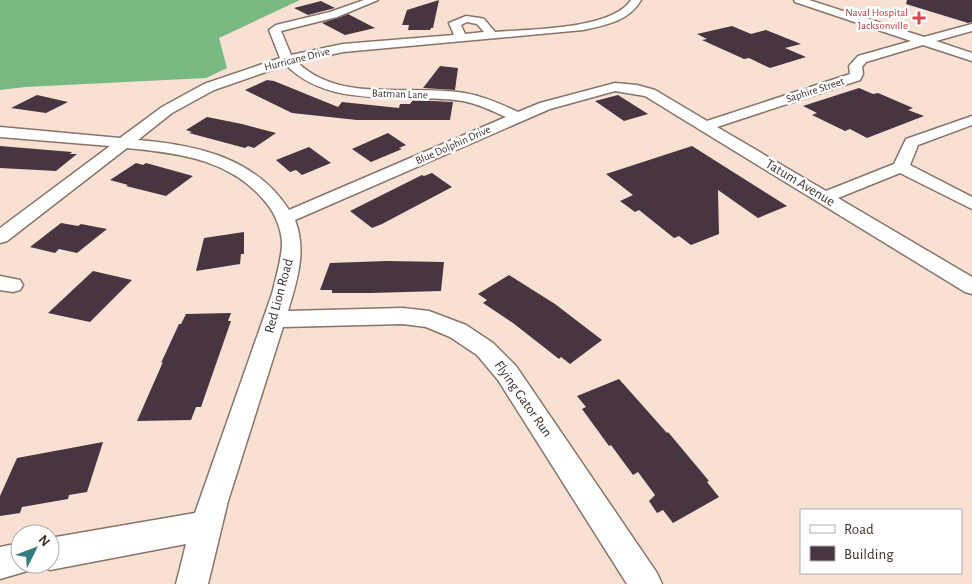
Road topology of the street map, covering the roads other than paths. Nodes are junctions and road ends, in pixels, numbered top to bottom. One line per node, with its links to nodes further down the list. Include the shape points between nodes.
1 (373, 0): 8 (street, via 333,15 275,30)
2 (799, 0): 6 (street)
3 (618, 1): 4 (street)
4 (636, 2): 8 (street, Hurricane Drive, via 616,17 564,29 343,48)
5 (972, 27): 6 (street)
6 (919, 43): 7 (street); 12 (street, Saphire Street, via 862,59 855,66 855,77 848,80)
7 (972, 57)
8 (287, 60): 10 (street, Batman Lane, via 309,77 334,87 371,93 462,97 489,104); 14 (street, Hurricane Drive, via 209,87 167,110)
9 (626, 87): 10 (street, Blue Dolphin Drive, via 605,88); 12 (street, Tatum Avenue, via 650,93)
10 (517, 117): 18 (street, Blue Dolphin Drive)
11 (972, 120): 15 (street, via 911,142)
12 (705, 126): 16 (street, Tatum Avenue)
13 (0, 132): 14 (street, Red Lion Road)
14 (125, 143): 18 (street, Red Lion Road, via 172,148 222,162 259,184); 19 (street, Hurricane Drive)
15 (901, 167): 16 (street); 17 (street)
16 (824, 198): 20 (street, Tatum Avenue)
17 (972, 204)
18 (285, 218): 21 (street, Red Lion Road, via 291,234 290,263)
19 (0, 238)
20 (972, 286)
21 (274, 319): 22 (street, Red Lion Road); 25 (street, Flying Gator Run, via 403,316 429,319 458,331 485,349 507,373)
22 (206, 526): 23 (street); 24 (street, Red Lion Road)
23 (60, 552)
24 (192, 584)
25 (646, 584)

